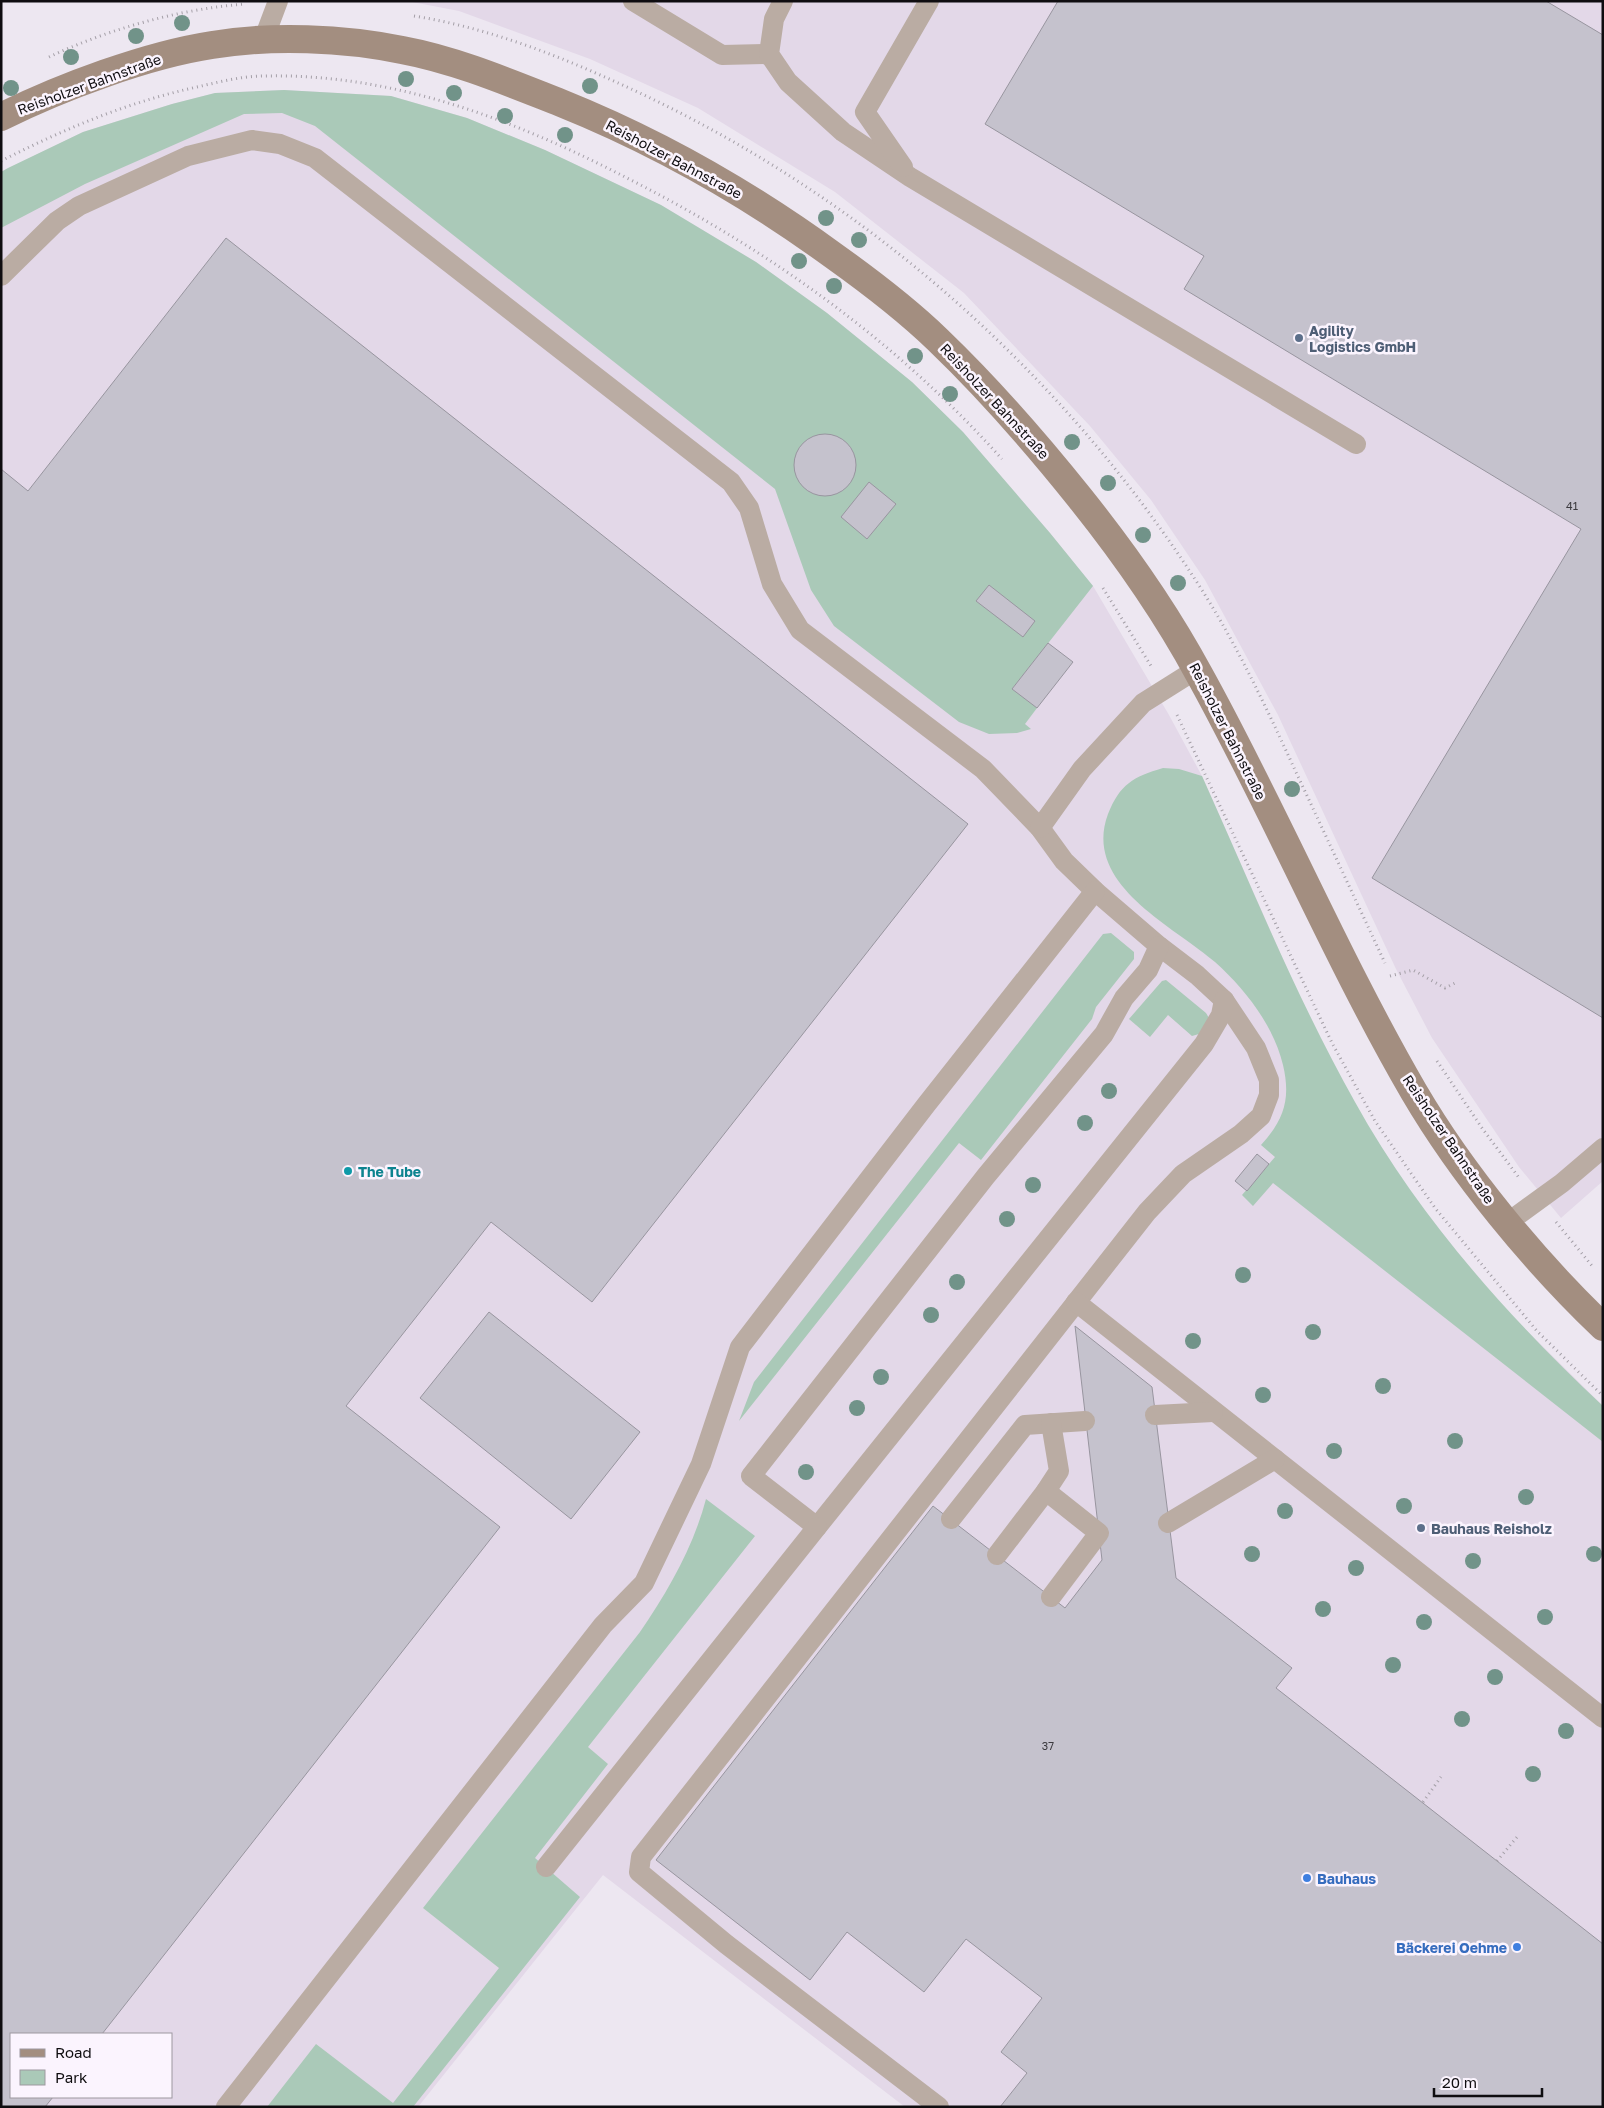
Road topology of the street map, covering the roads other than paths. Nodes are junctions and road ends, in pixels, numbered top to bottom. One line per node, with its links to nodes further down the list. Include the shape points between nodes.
1 (278, 1): 5 (lane)
2 (633, 1): 6 (lane, via 722,55)
3 (783, 1): 6 (lane, via 774,19)
4 (929, 1): 8 (lane, via 865,112)
5 (263, 41): 7 (main road, Reisholzer Bahnstraße, via 215,44 152,59); 11 (main road, Reisholzer Bahnstraße, via 314,38 404,50 495,77 589,114 717,178 783,219 865,278 936,338 1041,448 1118,545)
6 (769, 54): 8 (lane, via 788,82 843,132)
7 (1, 117)
8 (910, 177): 10 (lane)
9 (1, 276): 12 (lane, via 57,221 79,206 188,156 252,140 280,144 315,158 731,482 750,508 772,584 800,630 983,769)
10 (1356, 444)
11 (1197, 669): 12 (lane, via 1143,703 1082,769); 17 (main road, Reisholzer Bahnstraße, via 1365,1003 1417,1097)
12 (1040, 828): 13 (lane, via 1064,860)
13 (1095, 891): 14 (lane); 33 (lane, via 740,1347 701,1464 644,1583 603,1625)
14 (1159, 946): 15 (lane); 28 (lane, via 1148,970 1124,998 1104,1034 986,1176 751,1476)
15 (1224, 1000): 18 (lane, via 1256,1048 1269,1080 1269,1095 1261,1116 1177,1180 1147,1212); 28 (lane, via 1221,1015 1204,1044)
16 (1603, 1148): 17 (lane)
17 (1507, 1223): 19 (main road, Reisholzer Bahnstraße, via 1575,1301)
18 (1076, 1302): 20 (lane); 34 (lane, via 641,1857 639,1872 726,1944)
19 (1603, 1327)
20 (1214, 1412): 21 (lane); 24 (lane)
21 (1155, 1415)
22 (1085, 1421): 23 (lane)
23 (1051, 1423): 25 (lane, via 1059,1471); 26 (lane, via 1025,1425)
24 (1275, 1459): 27 (lane); 31 (lane)
25 (1046, 1491): 29 (lane); 30 (lane, via 1099,1533)
26 (951, 1518)
27 (1168, 1523)
28 (817, 1527): 32 (lane)
29 (997, 1555)
30 (1051, 1597)
31 (1603, 1718)
32 (546, 1867)
33 (226, 2107)
34 (939, 2107)

